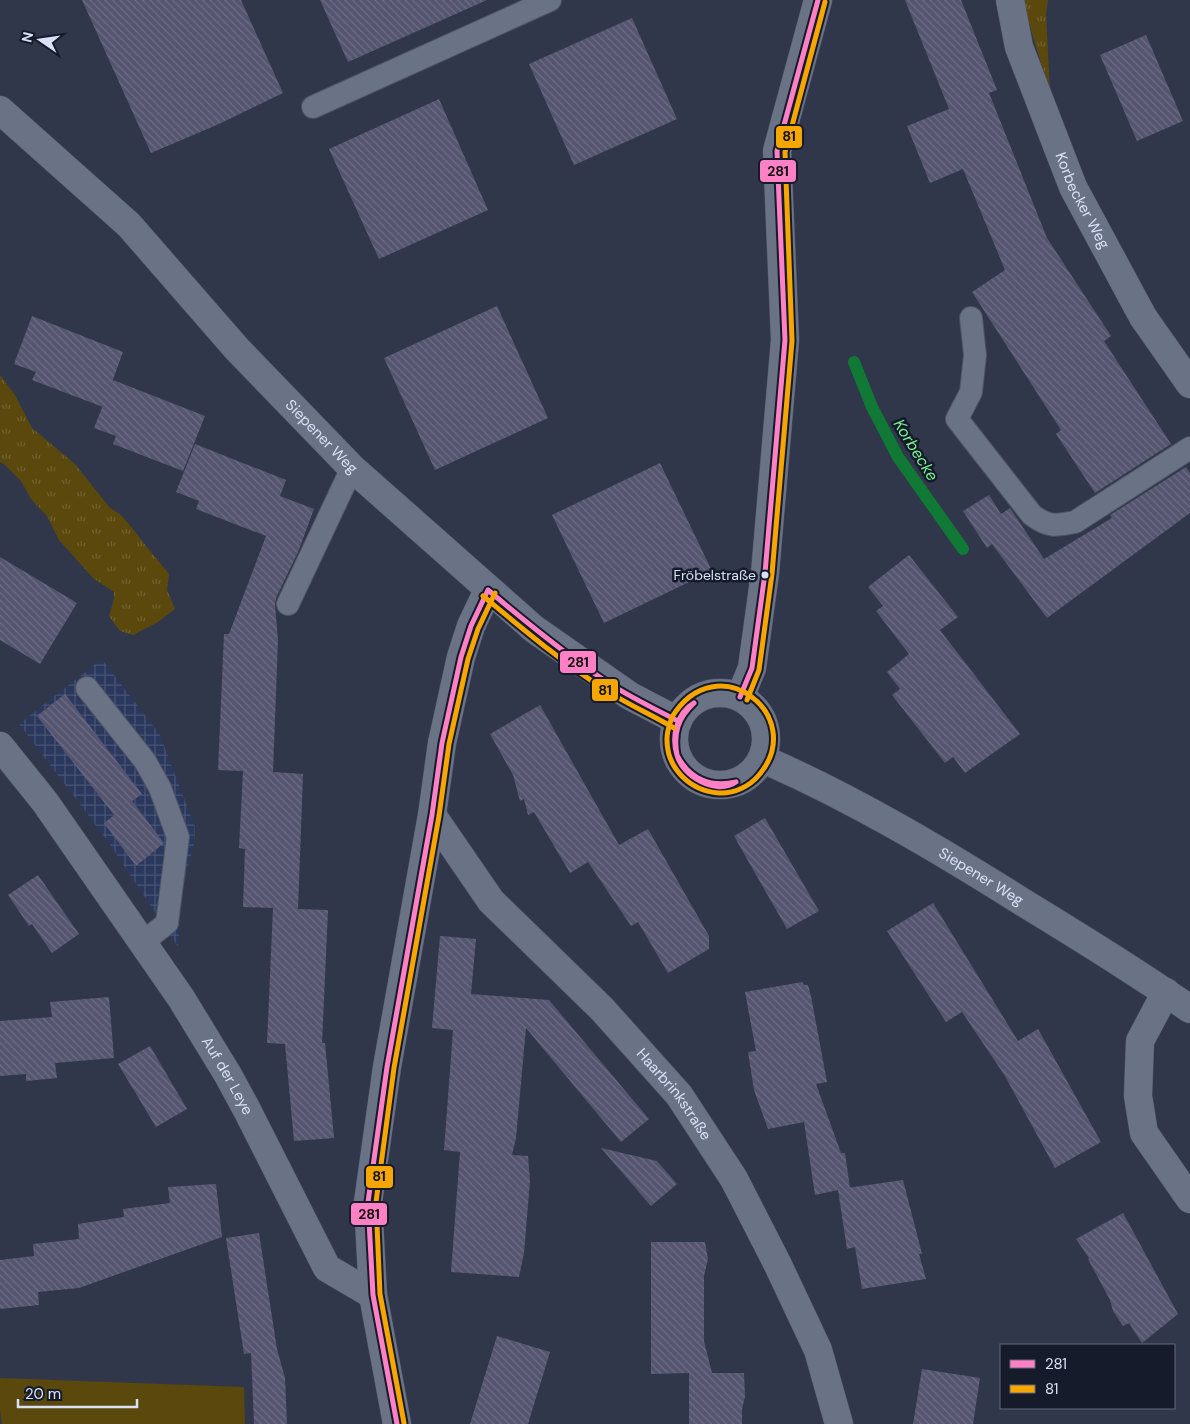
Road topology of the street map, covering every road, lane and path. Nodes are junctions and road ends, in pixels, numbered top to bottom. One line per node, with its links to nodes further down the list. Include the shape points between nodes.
1 (550, 0): 4 (lane)
2 (818, 0): 13 (street, via 777,151 785,340 765,573 752,668)
3 (1010, 0): 7 (street, Korbecker Weg, via 1019,47 1073,187 1143,317)
4 (314, 107)
5 (0, 110): 9 (street, Siepener Weg, via 129,225 237,349)
6 (971, 318): 8 (lane, via 975,355 971,392 957,419 1032,515 1044,524 1058,526 1075,522)
7 (1190, 384)
8 (1190, 448)
9 (352, 468): 10 (street, Siepener Weg); 11 (lane)
10 (488, 590): 14 (street, Siepener Weg, via 534,629 608,682); 17 (street, via 461,657 442,743)
11 (288, 604)
12 (87, 688): 18 (lane, via 145,761 160,788 178,837 167,923)
13 (740, 697): 14 (street, via 722,693 704,696 689,706); 16 (street, via 755,708 764,723 767,741)
14 (678, 721): 16 (street, via 674,740 679,760 691,775 708,784 730,785 749,776)
15 (0, 746): 18 (street, Auf der Leye, via 45,802)
16 (763, 759): 19 (street, Siepener Weg, via 894,824)
17 (432, 815): 22 (street, via 387,1067 368,1202); 24 (street, Haarbrinkstraße, via 491,901 602,1009 679,1095 734,1179 778,1265 818,1350)
18 (142, 943): 22 (street, Auf der Leye, via 181,998 228,1075 327,1268)
19 (1166, 992): 20 (street, Siepener Weg); 21 (street, via 1140,1041 1138,1096 1144,1133)
20 (1190, 1009)
21 (1190, 1200)
22 (373, 1295): 23 (street)
23 (397, 1424)
24 (839, 1424)

